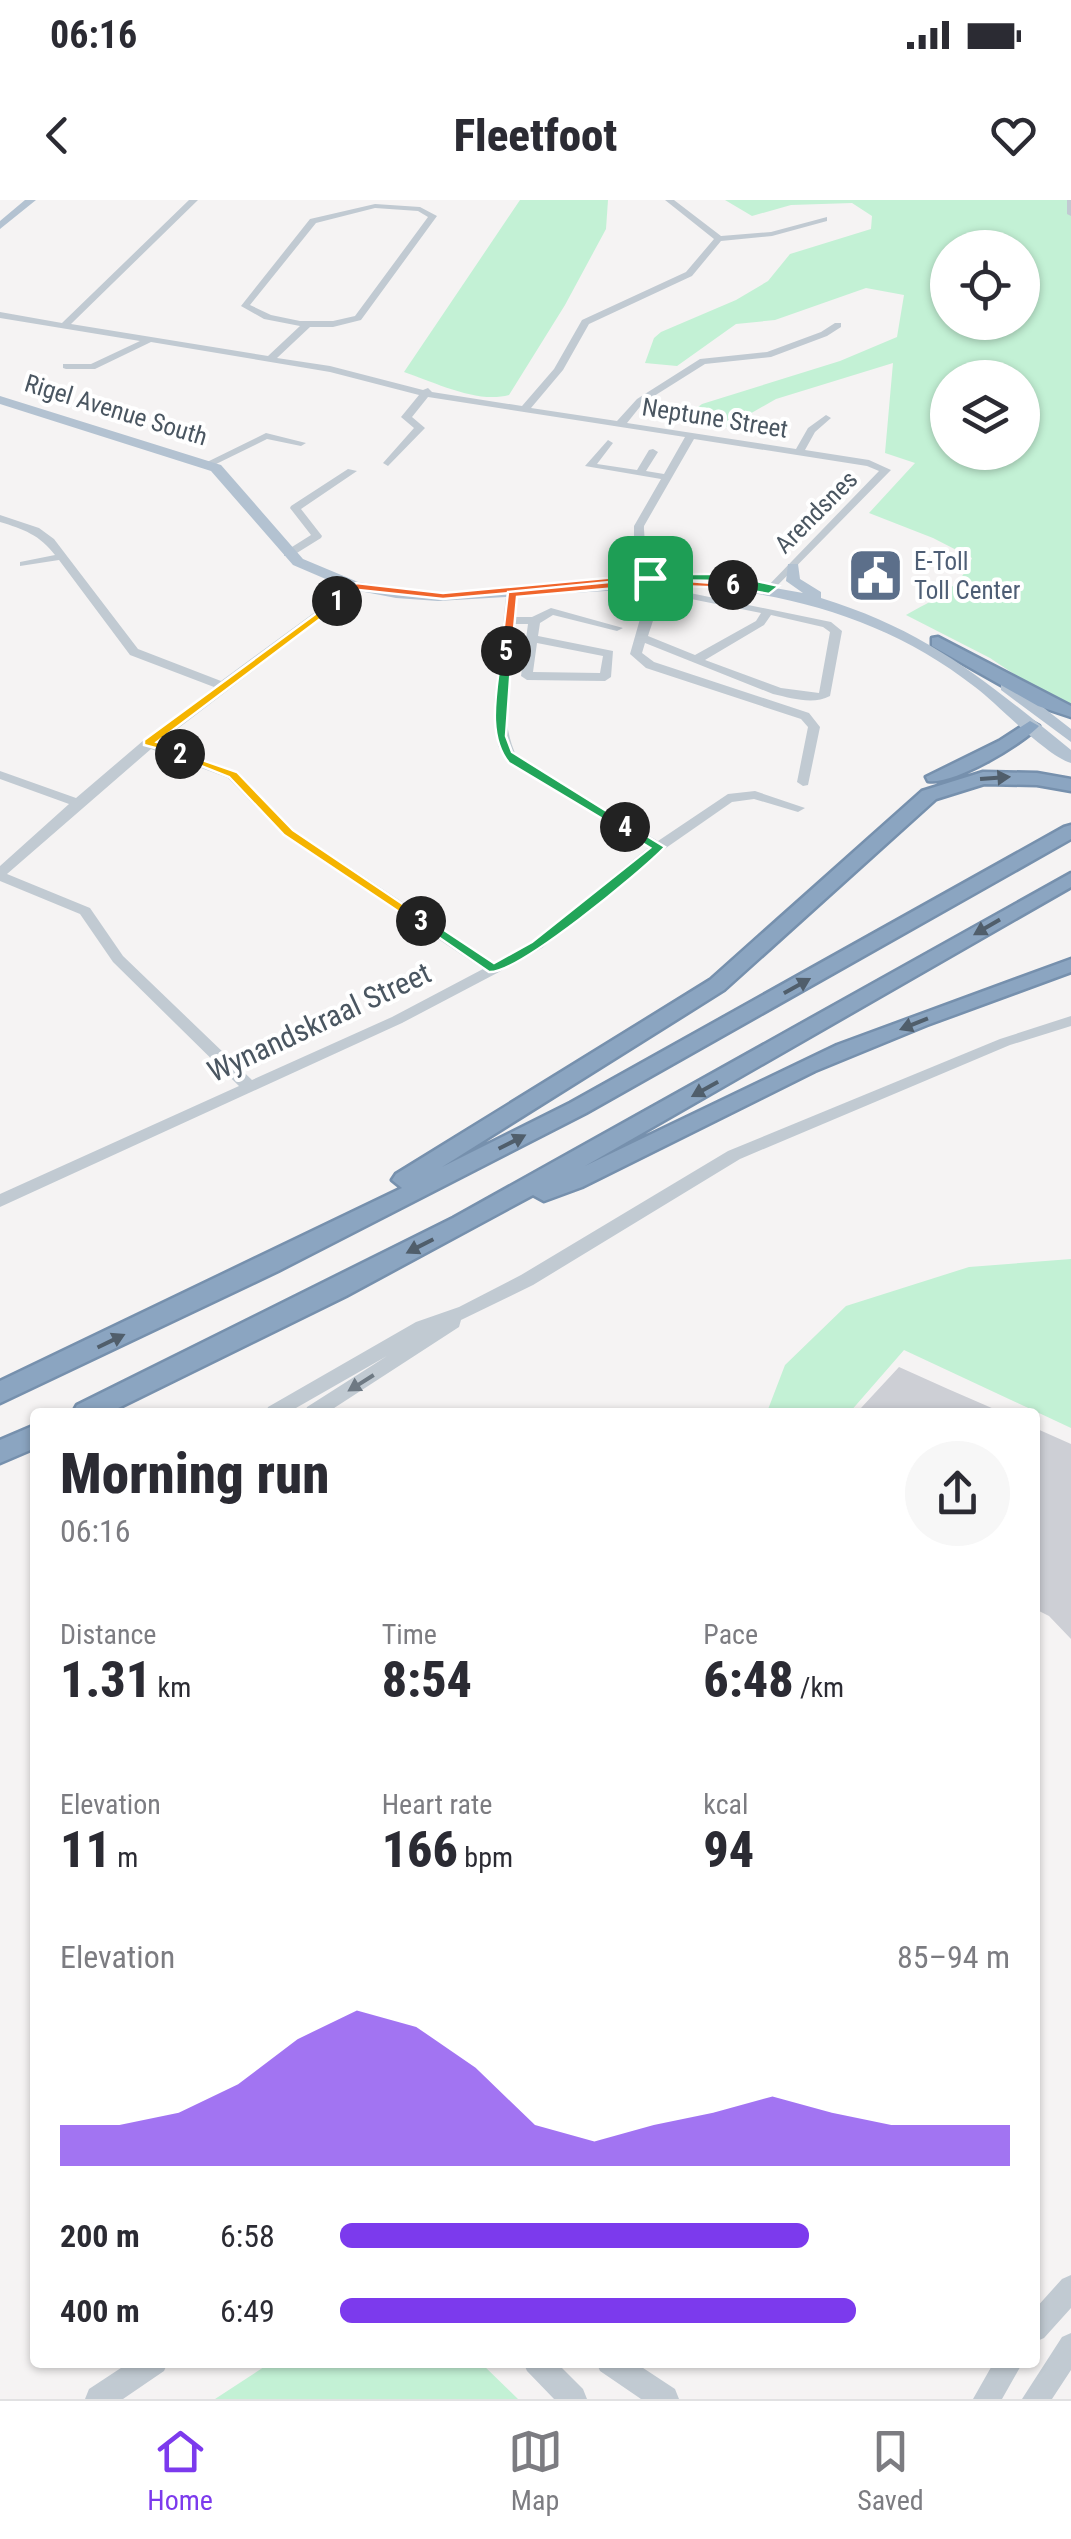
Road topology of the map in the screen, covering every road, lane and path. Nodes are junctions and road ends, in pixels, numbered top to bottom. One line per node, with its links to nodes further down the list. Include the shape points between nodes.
1 (31, 200): 9 (main road)
2 (194, 200): 14 (street)
3 (332, 200): 6 (street)
4 (669, 200): 10 (street)
5 (1071, 200): 7 (street)
6 (344, 211): 12 (street, via 313,221 246,300 259,316); 13 (street, via 381,206 433,216 358,318)
7 (1071, 214)
8 (824, 220): 10 (street)
9 (0, 226)
10 (720, 239): 21 (street, via 689,274 585,322)
11 (0, 315): 14 (street, Neptune Street)
12 (295, 322): 13 (street); 17 (street)
13 (309, 323): 17 (street)
14 (65, 325): 16 (street, Neptune Street)
15 (838, 325): 23 (street, via 768,355 703,361 640,401)
16 (151, 339): 17 (street, Neptune Street); 18 (street, via 105,363)
17 (265, 357): 19 (street, Neptune Street)
18 (66, 366)
19 (426, 392): 21 (street, Neptune Street); 29 (street, via 406,417 420,428)
20 (0, 400): 30 (main road, Rigel Avenue South)
21 (526, 408): 23 (street, Neptune Street)
22 (826, 418): 28 (street)
23 (621, 423): 24 (street, Neptune Street)
24 (692, 434): 28 (street, Neptune Street); 34 (street)
25 (301, 443): 30 (street, via 269,436)
26 (608, 443): 33 (street, via 590,466)
27 (653, 452): 33 (street)
28 (798, 452): 31 (street, Neptune Street)
29 (388, 463)
30 (208, 464): 36 (main road, Rigel Avenue South, via 238,486)
31 (880, 466): 39 (street, Arendsnes, via 884,475)
32 (352, 470): 36 (street, via 295,508 317,536)
33 (640, 473): 34 (street)
34 (666, 477): 40 (street, via 637,536)
35 (0, 518): 37 (street, via 42,534)
36 (288, 554): 41 (main road, Rigel Avenue South)
37 (60, 557): 38 (street); 54 (street, via 134,652)
38 (24, 564)
39 (794, 567): 42 (street, Arendsnes); 45 (main road, via 796,586)
40 (650, 580): 42 (main road, Rigel Avenue South); 43 (main road, Rigel Avenue South); 51 (street, via 652,604)
41 (356, 586): 43 (main road, Rigel Avenue South, via 416,595); 54 (street)
42 (771, 588): 45 (main road, Rigel Avenue South); 56 (main road, Rigel Avenue South, via 902,633 956,666)
43 (511, 592): 47 (street)
44 (690, 596): 46 (street)
45 (861, 610): 52 (main road, Rigel Avenue South)
46 (768, 611): 53 (street, via 760,624); 53 (street, via 836,631 824,696 767,687)
47 (509, 620): 48 (street); 66 (street, via 500,729 506,753)
48 (534, 621): 49 (street, via 551,611); 50 (street)
49 (617, 628)
50 (532, 638): 50 (street, via 529,676 605,676 610,654)
51 (640, 638): 53 (street); 61 (street, via 636,654 644,662 811,722)
52 (938, 642): 55 (highway); 57 (main road, Rigel Avenue South)
53 (696, 660)
54 (222, 686): 58 (street)
55 (1071, 712)
56 (1030, 726): 59 (main road, Rigel Avenue South); 69 (highway, via 920,786)
57 (1071, 737)
58 (148, 743): 63 (street); 71 (street, via 233,775 288,832)
59 (1071, 758)
60 (0, 775): 63 (street)
61 (803, 782)
62 (1068, 784): 69 (highway, one-way to 62, via 906,813 946,787 1010,777)
63 (75, 802): 67 (street)
64 (798, 808): 66 (street, Wynandskraal Street, via 736,795)
65 (1071, 831): 76 (highway, one-way to 65, via 578,1108)
66 (658, 847): 71 (street, Wynandskraal Street, via 537,945)
67 (0, 874): 73 (street, via 85,911 118,959)
68 (1071, 878): 75 (highway, one-way to 75)
69 (830, 883): 76 (highway, via 684,1010)
70 (1071, 966): 75 (highway, one-way to 75, via 773,1082 580,1180)
71 (494, 969): 73 (street, Wynandskraal Street)
72 (1071, 1022): 77 (street, via 988,1048 734,1154)
73 (248, 1085): 74 (street, Wynandskraal Street)
74 (0, 1201)
75 (458, 1227): 79 (highway, one-way to 79)
76 (268, 1265): 78 (highway, one-way to 76)
77 (465, 1312): 80 (street, via 422,1327); 81 (street, one-way to 81)
78 (0, 1393)
79 (95, 1408)
80 (283, 1408)
81 (320, 1408)
82 (30, 1438): 83 (highway)
83 (0, 1452)
84 (1071, 2288): 85 (street)
85 (1043, 2318)
86 (1071, 2346): 95 (street)
87 (146, 2368): 91 (street)
88 (542, 2368): 92 (street)
89 (618, 2368): 93 (street)
90 (1006, 2368): 94 (street)
91 (99, 2399)
92 (573, 2399)
93 (665, 2399)
94 (987, 2399)
95 (1036, 2399)

